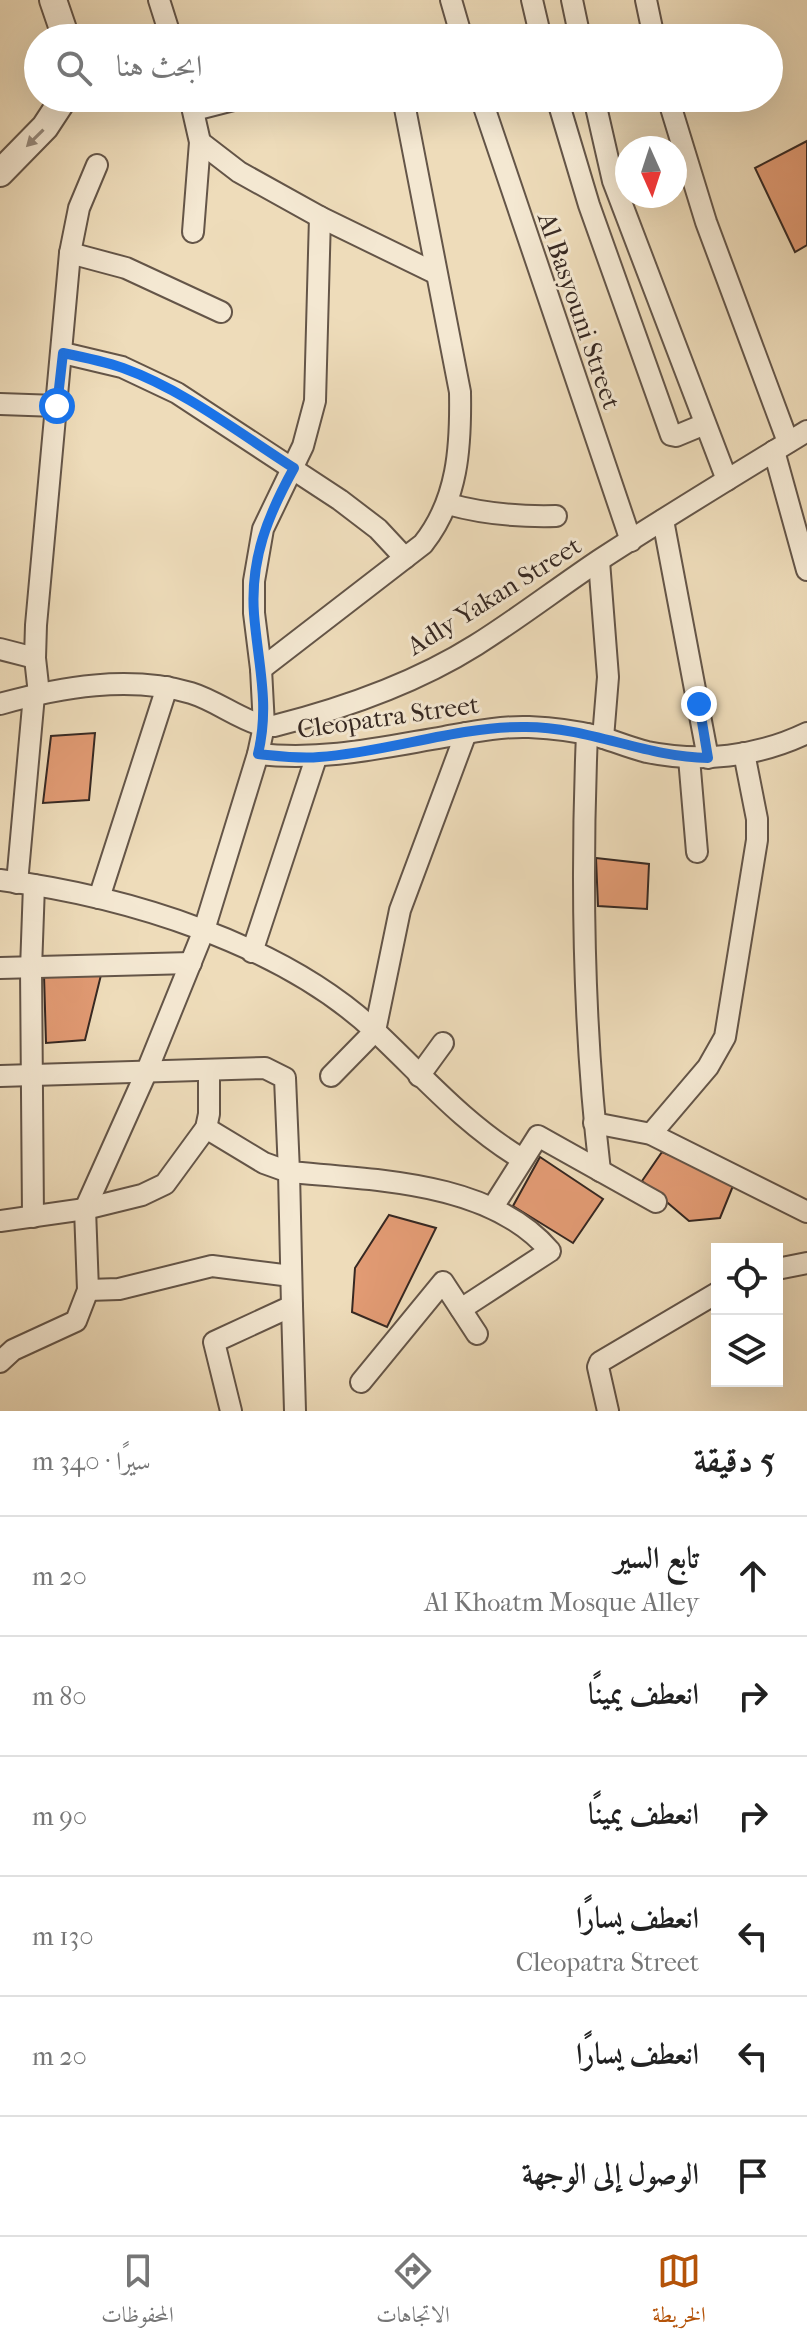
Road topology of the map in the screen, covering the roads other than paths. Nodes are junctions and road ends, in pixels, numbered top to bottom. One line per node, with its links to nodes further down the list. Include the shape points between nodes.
1 (53, 0): 7 (street)
2 (159, 0): 8 (street)
3 (451, 0): 9 (street)
4 (532, 0): 10 (street)
5 (572, 0): 11 (street)
6 (646, 0): 12 (street)
7 (61, 24)
8 (167, 24)
9 (458, 24)
10 (538, 24)
11 (577, 24)
12 (651, 24)
13 (55, 112): 22 (street, one-way to 22)
14 (194, 112): 20 (street)
15 (406, 112): 26 (street)
16 (486, 112): 40 (street, Al Basyouni Street)
17 (561, 112): 31 (street, via 671,435)
18 (597, 112): 31 (street, via 613,181)
19 (672, 112): 33 (street)
20 (200, 142): 23 (street, via 239,172); 24 (street)
21 (97, 165): 25 (street, via 79,208)
22 (0, 173)
23 (320, 217): 26 (street); 34 (street, via 315,401)
24 (193, 232)
25 (70, 253): 27 (street, via 126,268); 28 (street)
26 (435, 273): 36 (street, via 460,392 459,443)
27 (221, 312)
28 (63, 353): 30 (street); 34 (street, via 150,379)
29 (0, 404): 30 (street)
30 (57, 406): 45 (street)
31 (705, 424): 35 (street)
32 (807, 431): 33 (street, Adly Yakan Street)
33 (781, 447): 35 (street, Adly Yakan Street); 39 (street)
34 (294, 468): 41 (street, via 378,529); 46 (street, via 272,507 258,549 254,613)
35 (727, 480): 38 (street, Adly Yakan Street)
36 (448, 504): 37 (street, via 495,515); 41 (street, via 430,535)
37 (556, 516)
38 (663, 520): 40 (street, Adly Yakan Street); 57 (street)
39 (801, 527): 43 (street)
40 (631, 541): 42 (street, Adly Yakan Street)
41 (405, 558): 46 (street)
42 (599, 561): 50 (street, Adly Yakan Street, via 431,671 334,710); 52 (street, via 608,677)
43 (807, 570)
44 (0, 649): 45 (street)
45 (35, 658): 48 (street)
46 (261, 669): 50 (street)
47 (167, 687): 48 (street, via 130,683); 50 (street); 60 (street)
48 (37, 694): 49 (street); 59 (street)
49 (0, 704)
50 (264, 726): 55 (street)
51 (466, 733): 52 (street, Cleopatra Street, via 526,727); 56 (street, Cleopatra Street); 66 (street, via 400,910)
52 (595, 736): 57 (street, Cleopatra Street, via 645,751); 74 (street, via 583,884)
53 (806, 737): 54 (street, Cleopatra Street)
54 (744, 753): 57 (street, Cleopatra Street); 76 (street, via 757,840 725,1037 708,1067)
55 (258, 754): 56 (street, Cleopatra Street); 61 (street)
56 (316, 758): 62 (street)
57 (698, 758): 58 (street)
58 (697, 852)
59 (17, 883): 60 (street); 65 (street)
60 (99, 898): 61 (street)
61 (204, 930): 62 (street); 63 (street)
62 (252, 952): 66 (street, via 327,994)
63 (191, 963): 65 (street); 69 (street)
64 (0, 968): 65 (street)
65 (31, 969): 70 (street)
66 (375, 1031): 72 (street); 73 (street)
67 (443, 1043): 73 (street)
68 (209, 1070): 69 (street); 75 (street); 79 (street, via 265,1068 285,1078)
69 (146, 1073): 70 (street); 82 (street)
70 (32, 1075): 71 (street); 84 (street)
71 (0, 1076)
72 (331, 1076)
73 (419, 1076): 77 (street, via 474,1126)
74 (594, 1123): 76 (street); 78 (street)
75 (206, 1128): 79 (street); 82 (street, via 165,1184)
76 (651, 1134): 83 (street)
77 (522, 1159): 78 (street, via 538,1136); 81 (street)
78 (600, 1171): 80 (street)
79 (289, 1172): 81 (street, via 416,1186); 88 (street)
80 (656, 1202)
81 (493, 1207): 92 (street, via 527,1228 550,1251)
82 (85, 1209): 84 (street); 89 (street)
83 (807, 1212)
84 (33, 1217): 85 (street)
85 (0, 1221)
86 (807, 1263): 87 (street)
87 (783, 1268)
88 (291, 1276): 89 (street, via 212,1266 119,1289); 91 (street)
89 (88, 1290): 94 (street, via 76,1321 13,1350)
90 (711, 1297): 98 (street, via 600,1362)
91 (292, 1306): 96 (street, via 214,1342); 97 (street)
92 (461, 1309): 93 (street); 95 (street, via 443,1282)
93 (477, 1334)
94 (0, 1362)
95 (361, 1382)
96 (231, 1411)
97 (295, 1411)
98 (608, 1411)

